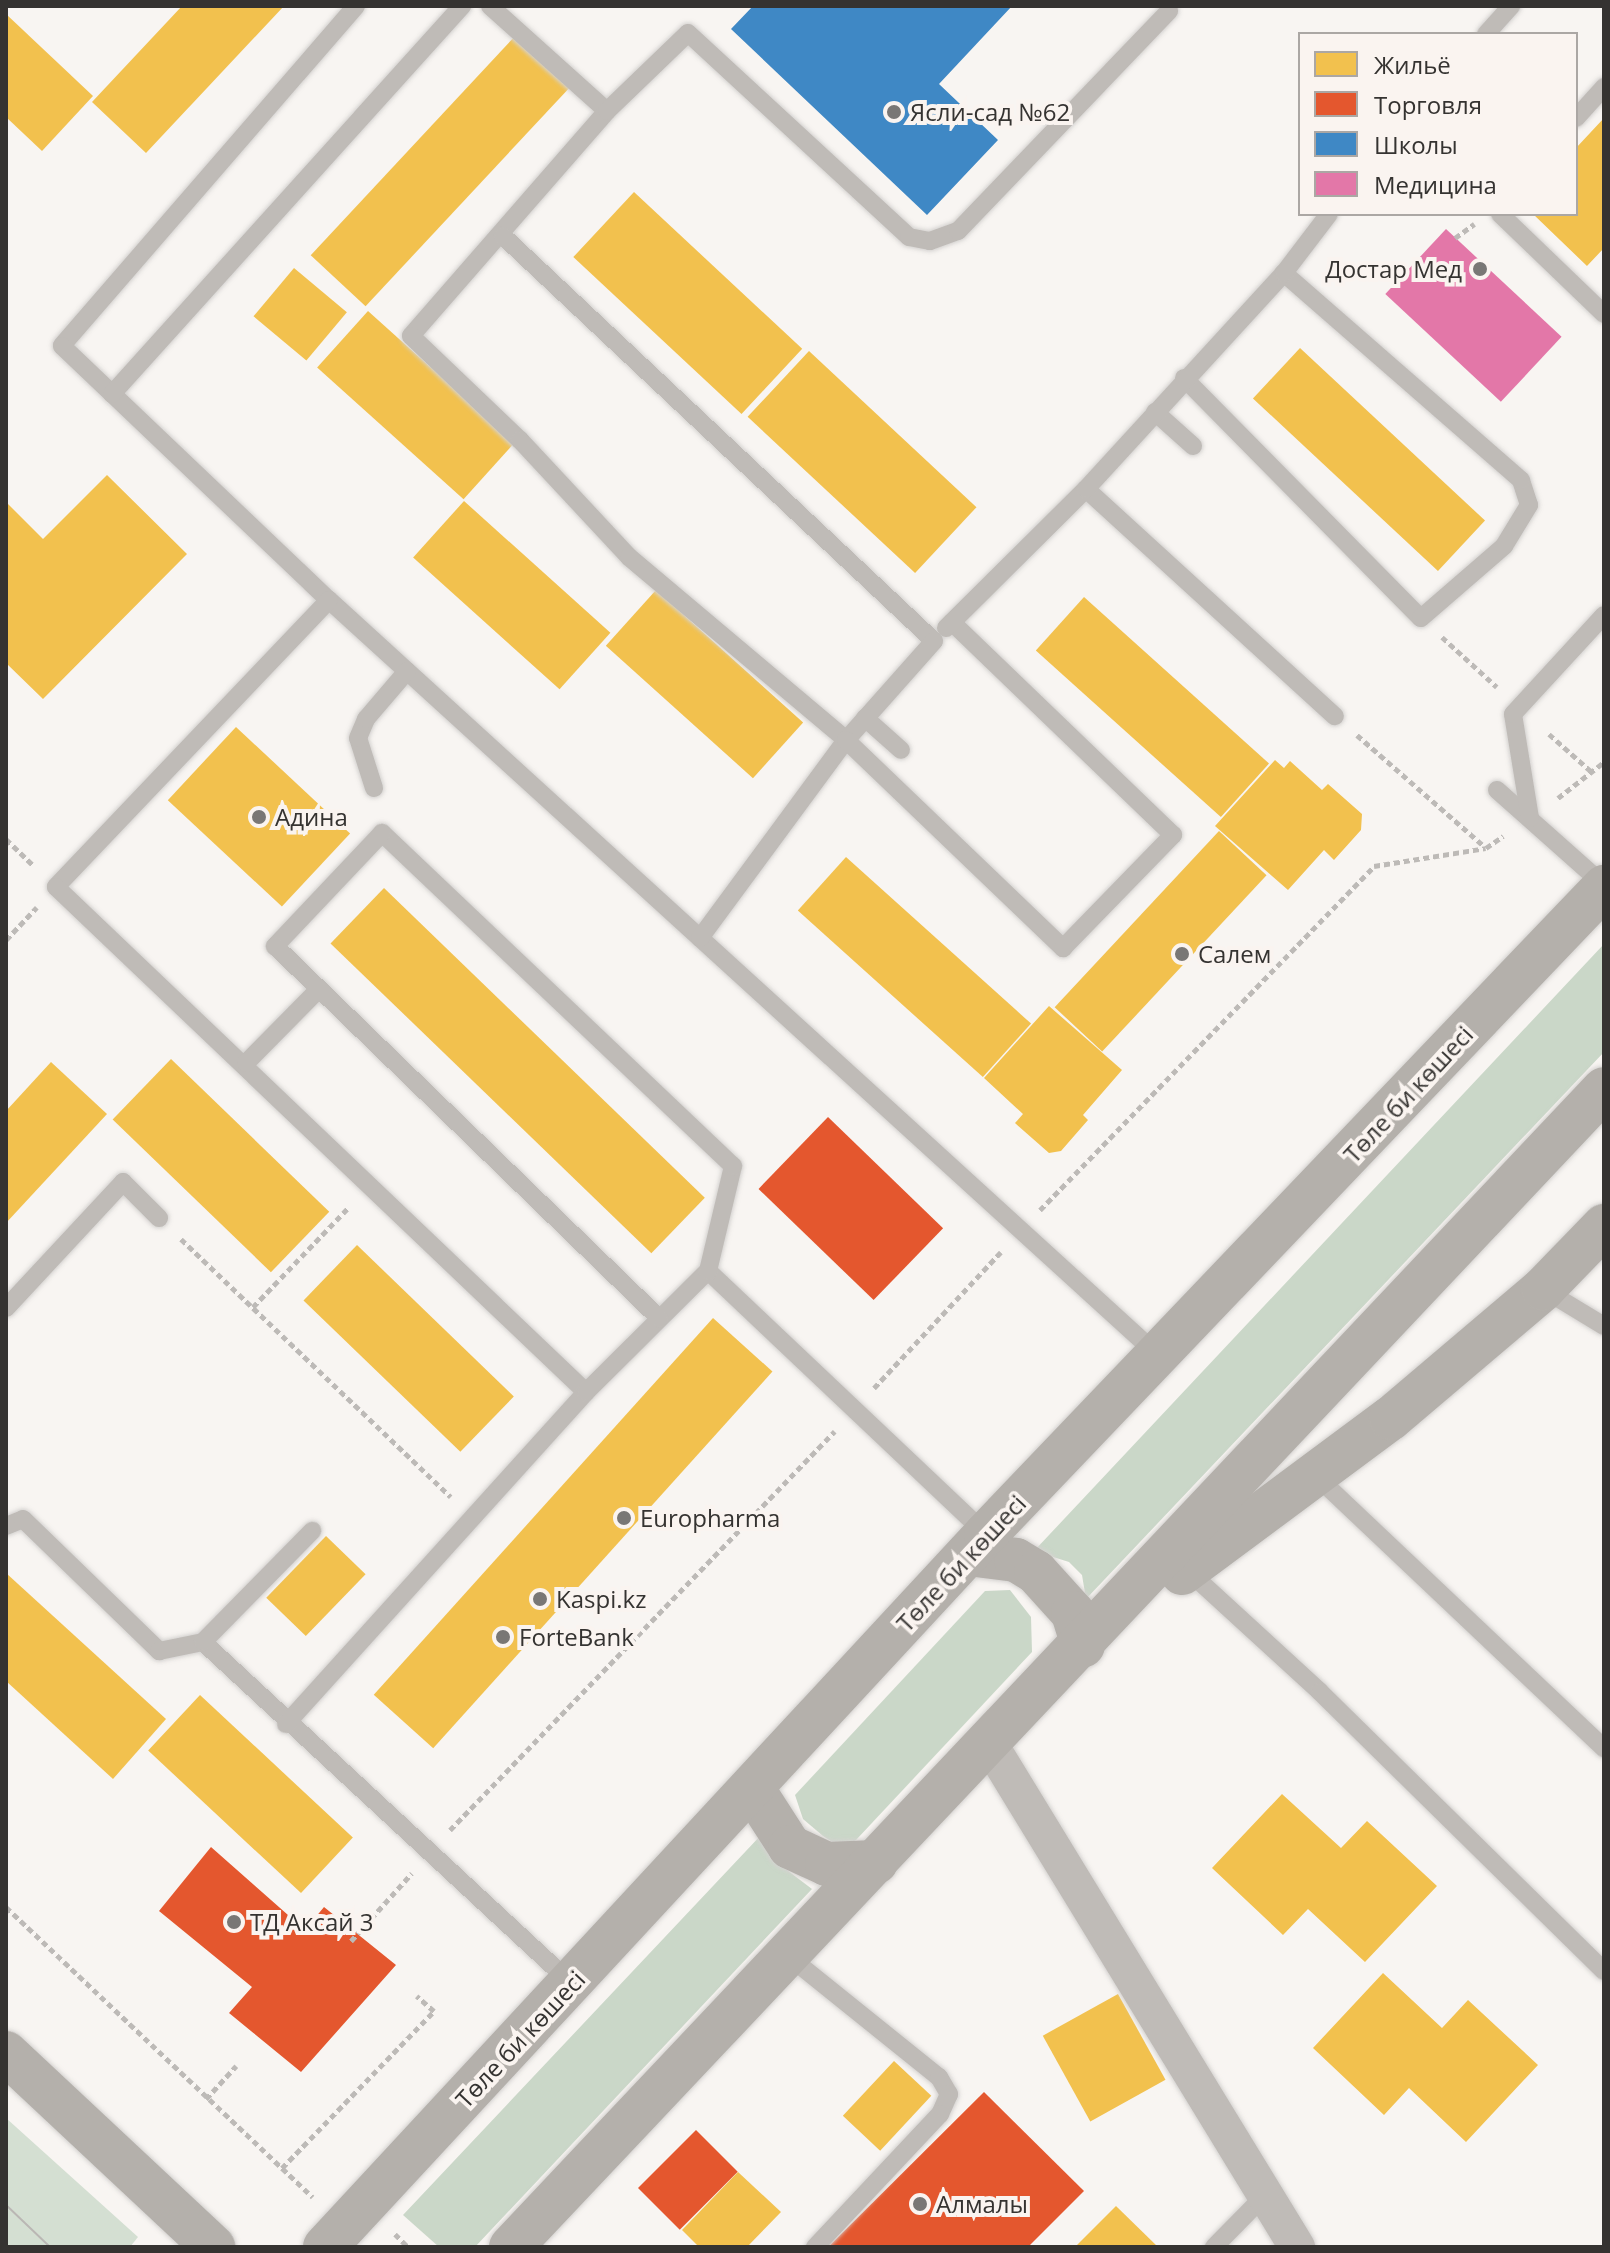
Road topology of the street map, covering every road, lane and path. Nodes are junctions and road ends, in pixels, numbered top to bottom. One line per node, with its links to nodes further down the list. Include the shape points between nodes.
1 (356, 6): 16 (lane, via 62,346)
2 (462, 6): 16 (lane)
3 (490, 6): 8 (lane)
4 (1511, 6): 6 (lane)
5 (1169, 11): 8 (lane, via 958,231 930,241 909,237 688,33)
6 (1488, 32)
7 (1604, 87): 9 (lane)
8 (607, 111): 12 (lane)
9 (1578, 116)
10 (1327, 216): 13 (lane)
11 (1502, 216): 14 (lane)
12 (503, 236): 23 (lane); 27 (lane, via 411,336 520,440 629,557)
13 (1284, 273): 15 (lane); 15 (lane, via 1521,480 1529,505 1504,546 1421,618)
14 (1604, 314)
15 (1184, 378): 17 (lane)
16 (112, 394): 20 (lane)
17 (1155, 412): 18 (lane); 19 (lane)
18 (1193, 446)
19 (1086, 489): 22 (lane); 25 (lane)
20 (329, 600): 24 (lane); 36 (lane)
21 (1604, 615): 32 (lane, via 1513,714)
22 (952, 622): 23 (lane); 27 (lane, via 1173,835 1063,948)
23 (934, 641): 26 (lane)
24 (407, 671): 30 (lane, via 366,719 358,738); 37 (lane)
25 (1335, 716): 34 (path)
26 (865, 718): 27 (lane); 28 (lane)
27 (846, 740): 37 (lane)
28 (901, 750)
29 (1604, 762): 32 (path)
30 (374, 788)
31 (1497, 790): 32 (lane)
32 (1530, 818): 34 (path); 35 (lane)
33 (6, 839): 36 (path)
34 (1486, 848): 45 (path, via 1374,866)
35 (1604, 886): 52 (main road, Төле би көшесі)
36 (56, 887): 38 (path); 40 (lane)
37 (700, 938): 45 (lane)
38 (6, 940)
39 (319, 989): 40 (lane); 46 (lane, via 275,946 382,833 733,1166); 50 (lane)
40 (246, 1063): 42 (lane)
41 (1604, 1089): 62 (main road)
42 (369, 1186): 48 (path); 53 (lane)
43 (159, 1218): 48 (path); 49 (lane, via 123,1182)
44 (1604, 1226): 47 (main road)
45 (1021, 1231): 52 (lane); 54 (path)
46 (708, 1271): 50 (lane); 54 (lane)
47 (1543, 1289): 51 (lane); 55 (main road, via 1391,1418)
48 (253, 1307): 56 (path)
49 (6, 1308)
50 (659, 1318): 53 (lane)
51 (1604, 1326)
52 (1159, 1356): 59 (main road, Төле би көшесі)
53 (586, 1392): 56 (lane)
54 (854, 1409): 59 (lane); 67 (path)
55 (1314, 1473): 60 (main road); 65 (lane)
56 (472, 1518): 63 (lane)
57 (6, 1526): 61 (lane, via 23,1519 159,1651)
58 (312, 1531): 61 (lane)
59 (977, 1544): 62 (main road, via 1036,1572 1073,1613); 66 (main road, Төле би көшесі)
60 (1186, 1569): 62 (main road); 72 (lane, via 1320,1692)
61 (203, 1642): 63 (lane)
62 (1069, 1660): 64 (main road)
63 (286, 1724): 67 (lane)
64 (989, 1743): 68 (main road); 80 (street)
65 (1604, 1748)
66 (752, 1788): 68 (main road, via 790,1847 827,1864); 73 (main road, Төле би көшесі)
67 (431, 1852): 70 (path); 73 (lane)
68 (876, 1862): 71 (main road)
69 (6, 1907): 77 (path)
70 (351, 1941)
71 (787, 1955): 85 (main road); 86 (lane, via 939,2077 949,2094 940,2114)
72 (1604, 1971)
73 (572, 1983): 83 (main road, Төле би көшесі)
74 (417, 1996): 78 (path, via 434,2011)
75 (6, 2053): 82 (main road)
76 (236, 2066): 77 (path)
77 (206, 2099): 78 (path)
78 (282, 2168): 79 (path, via 315,2199)
79 (328, 2191)
80 (1266, 2194): 87 (lane); 88 (street)
81 (390, 2230): 84 (path)
82 (213, 2247)
83 (325, 2247)
84 (408, 2247)
85 (511, 2247)
86 (815, 2247)
87 (1214, 2247)
88 (1297, 2247)

